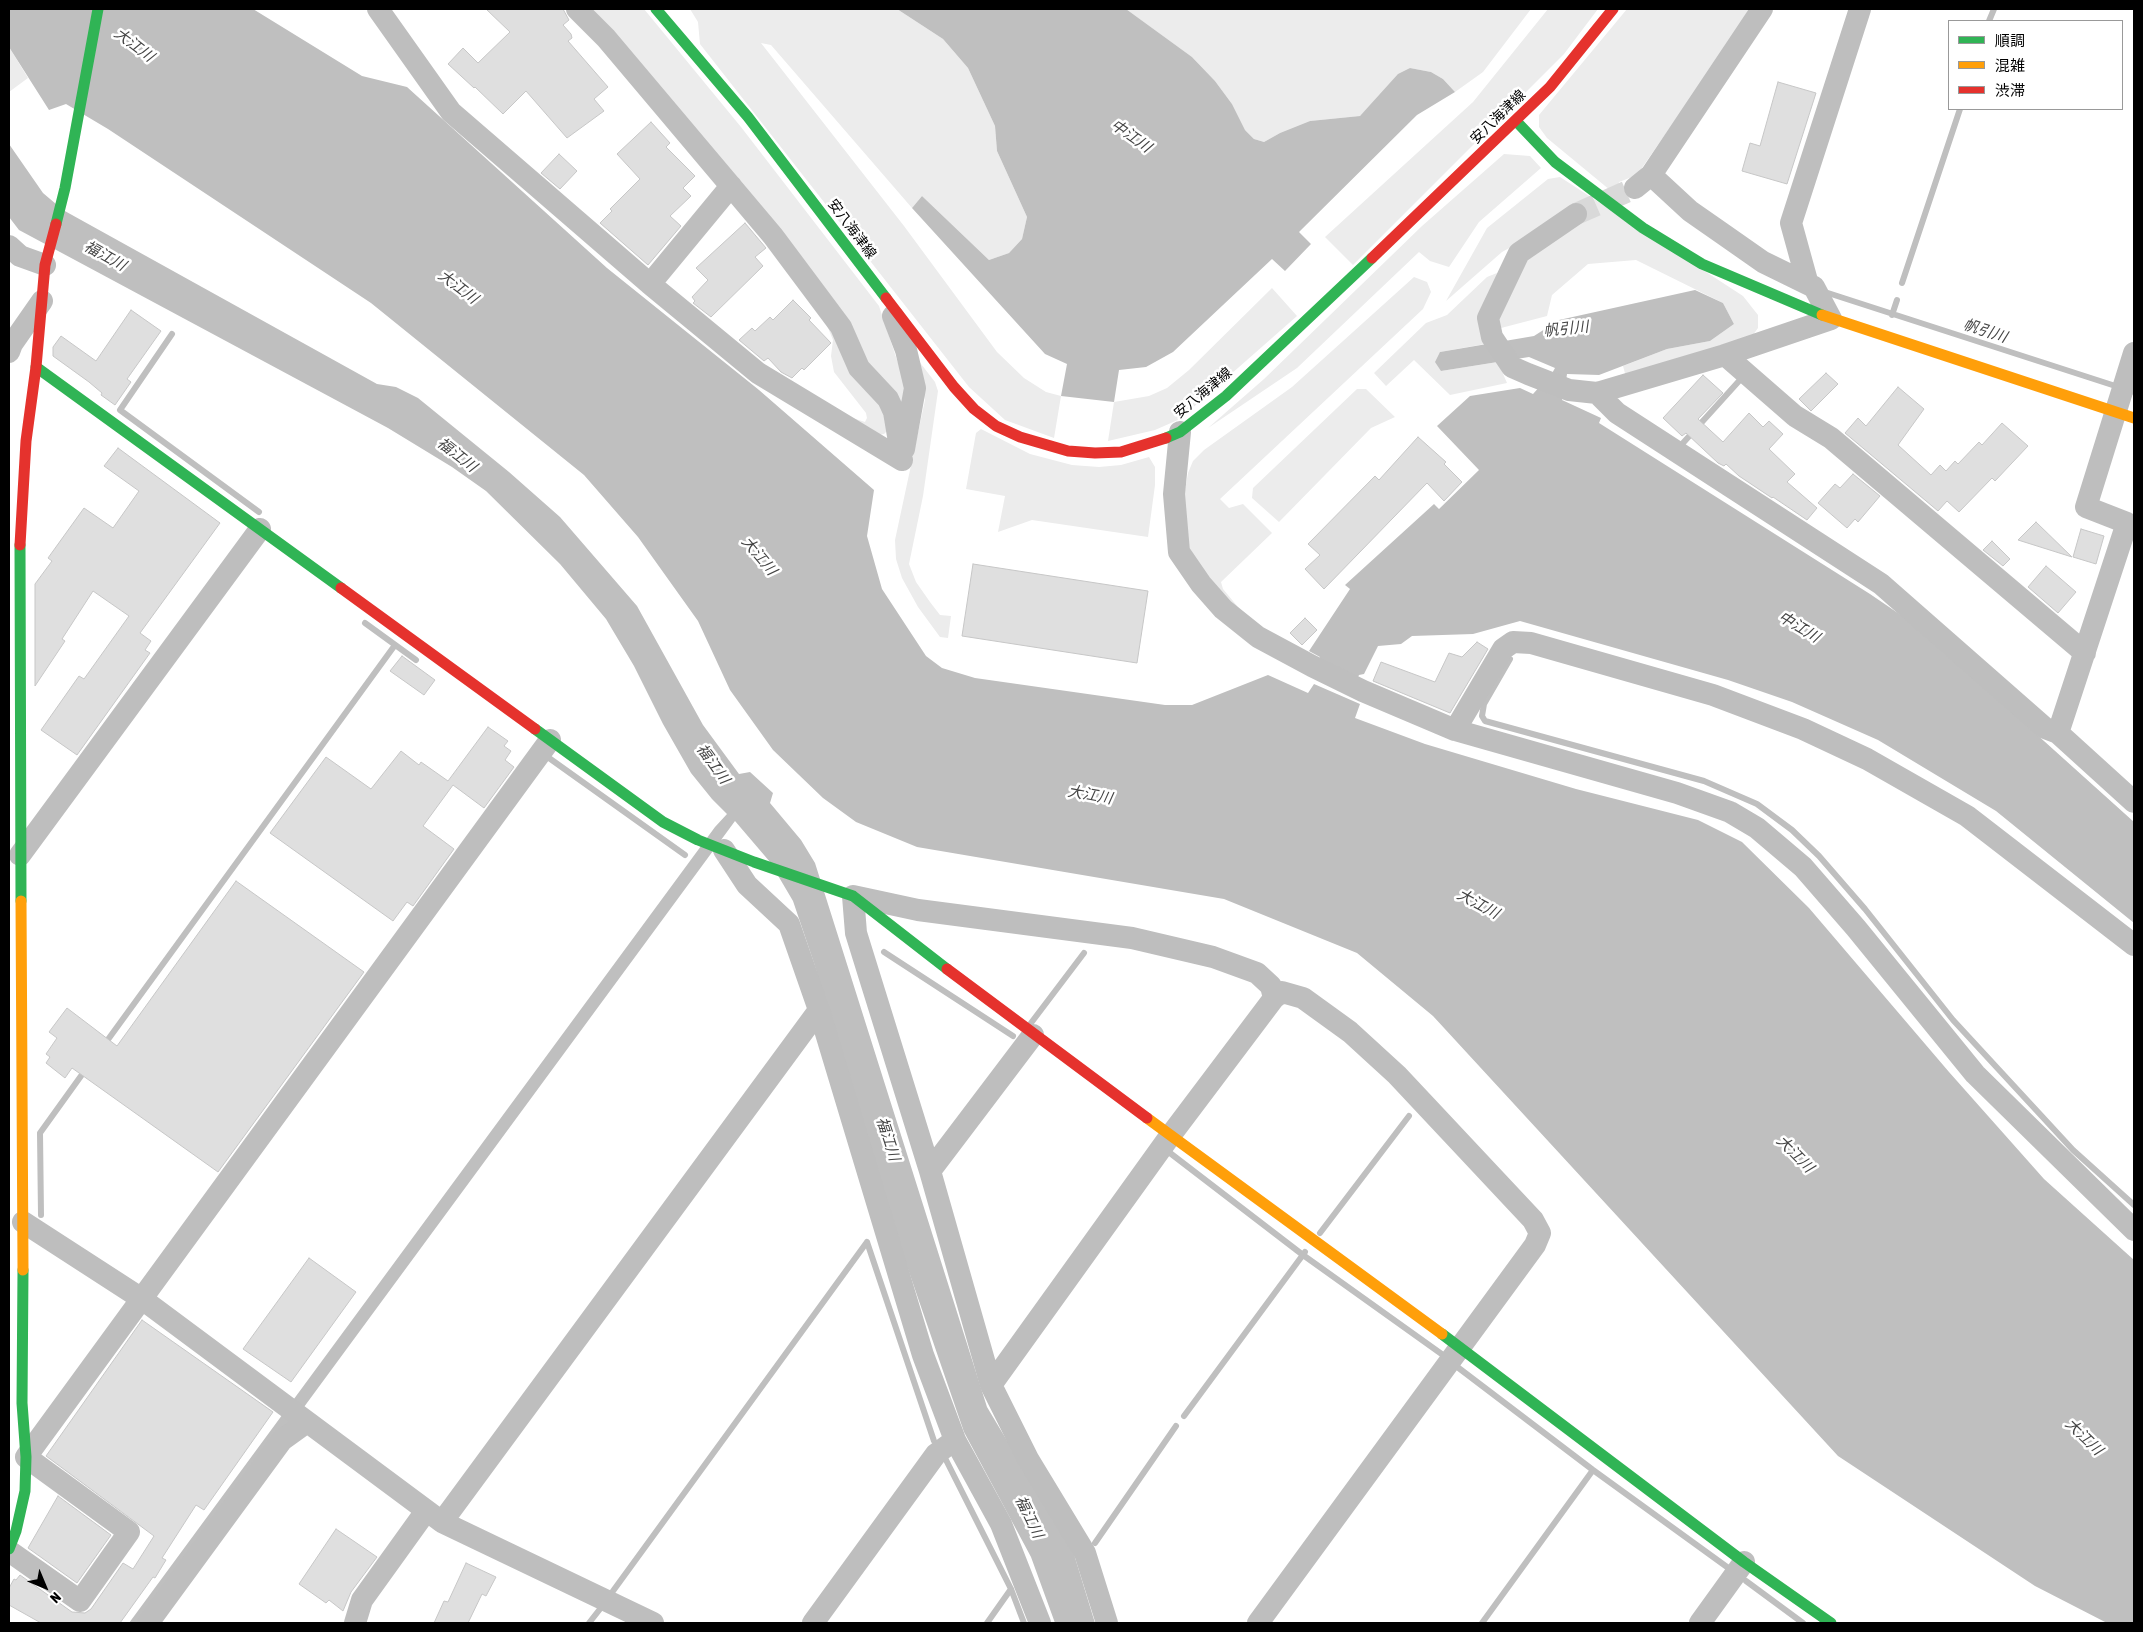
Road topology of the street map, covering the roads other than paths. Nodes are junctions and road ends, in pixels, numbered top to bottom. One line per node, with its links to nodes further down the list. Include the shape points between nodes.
1 (98, 9): 12 (street, via 64,188)
2 (378, 9): 14 (street, via 451,112)
3 (577, 9): 9 (street, via 606,38)
4 (656, 9): 15 (street, 安八海津線, via 748,118)
5 (1613, 9): 8 (street, 安八海津線, via 1550,87)
6 (1762, 9): 13 (street, via 1643,181 1764,262)
7 (1860, 9): 13 (street, via 1792,223)
8 (1516, 121): 17 (street, via 1556,162 1643,228 1702,264); 24 (street, 安八海津線, via 1226,396)
9 (731, 186): 14 (street); 25 (street, via 841,327 859,368 888,399 894,412)
10 (1576, 214): 22 (street, via 1519,253 1488,318 1492,337 1512,367 1569,390)
11 (9, 246): 12 (street, via 20,256)
12 (45, 265): 16 (street)
13 (1807, 281): 17 (street, via 1814,287)
14 (650, 284): 25 (street, via 758,373)
15 (887, 300): 24 (street, 安八海津線, via 974,409 996,426 1020,437 1068,451 1095,454 1121,452); 25 (street, via 916,388)
16 (42, 301): 18 (street); 21 (street)
17 (1831, 319): 20 (street); 23 (street)
18 (9, 352)
19 (2134, 353): 23 (street)
20 (1725, 356): 22 (street); 27 (street, via 1795,416 1831,438)
21 (36, 367): 26 (street); 33 (street, via 26,441 18,555)
22 (1597, 393): 29 (street, via 1616,413 1881,584 2045,728)
23 (2122, 410): 27 (street, via 2086,507 2127,524)
24 (1180, 432): 28 (street, via 1174,494 1179,552 1223,609 1258,637 1312,666)
25 (902, 460)
26 (260, 529): 30 (street); 33 (street)
27 (2084, 653): 29 (street)
28 (1455, 730): 35 (street, via 1503,649 1513,642 1531,643 1713,695 1803,729 1867,759 1967,816); 42 (street, via 1677,793 1730,812 1757,828 1803,867 1975,1074)
29 (2058, 733): 31 (street)
30 (550, 740): 32 (street, via 663,822); 44 (street)
31 (2134, 802)
32 (722, 849): 34 (street); 37 (street, via 747,885 789,924)
33 (20, 855): 41 (street)
34 (845, 893): 36 (street, via 918,910 1132,938 1212,957 1257,973 1271,986); 38 (street); 40 (street)
35 (2134, 944)
36 (1274, 998): 39 (street); 45 (street, via 1282,992 1303,998 1350,1032 1397,1075 1533,1220 1540,1232 1535,1245)
37 (819, 1010): 50 (street, via 923,1355); 52 (street)
38 (1028, 1041): 39 (street); 40 (street)
39 (1170, 1136): 45 (street); 46 (street)
40 (930, 1171): 46 (street)
41 (23, 1222): 43 (street); 44 (street)
42 (2134, 1230)
43 (16, 1279): 47 (street)
44 (142, 1300): 48 (street); 51 (street)
45 (1459, 1346): 54 (street); 61 (street)
46 (991, 1385): 60 (street, via 1028,1459 1085,1553)
47 (22, 1403): 49 (street); 51 (street)
48 (298, 1416): 52 (street); 55 (street)
49 (9, 1432)
50 (955, 1440): 58 (street, via 936,1454); 59 (street, via 1001,1524)
51 (26, 1457): 53 (street, via 25,1491); 53 (street, via 130,1532 80,1601)
52 (434, 1517): 56 (street, via 362,1600); 57 (street)
53 (9, 1550)
54 (1744, 1562): 62 (street); 63 (street)
55 (148, 1623)
56 (355, 1623)
57 (653, 1623)
58 (814, 1623)
59 (1040, 1623)
60 (1106, 1623)
61 (1258, 1623)
62 (1700, 1623)
63 (1831, 1623)

